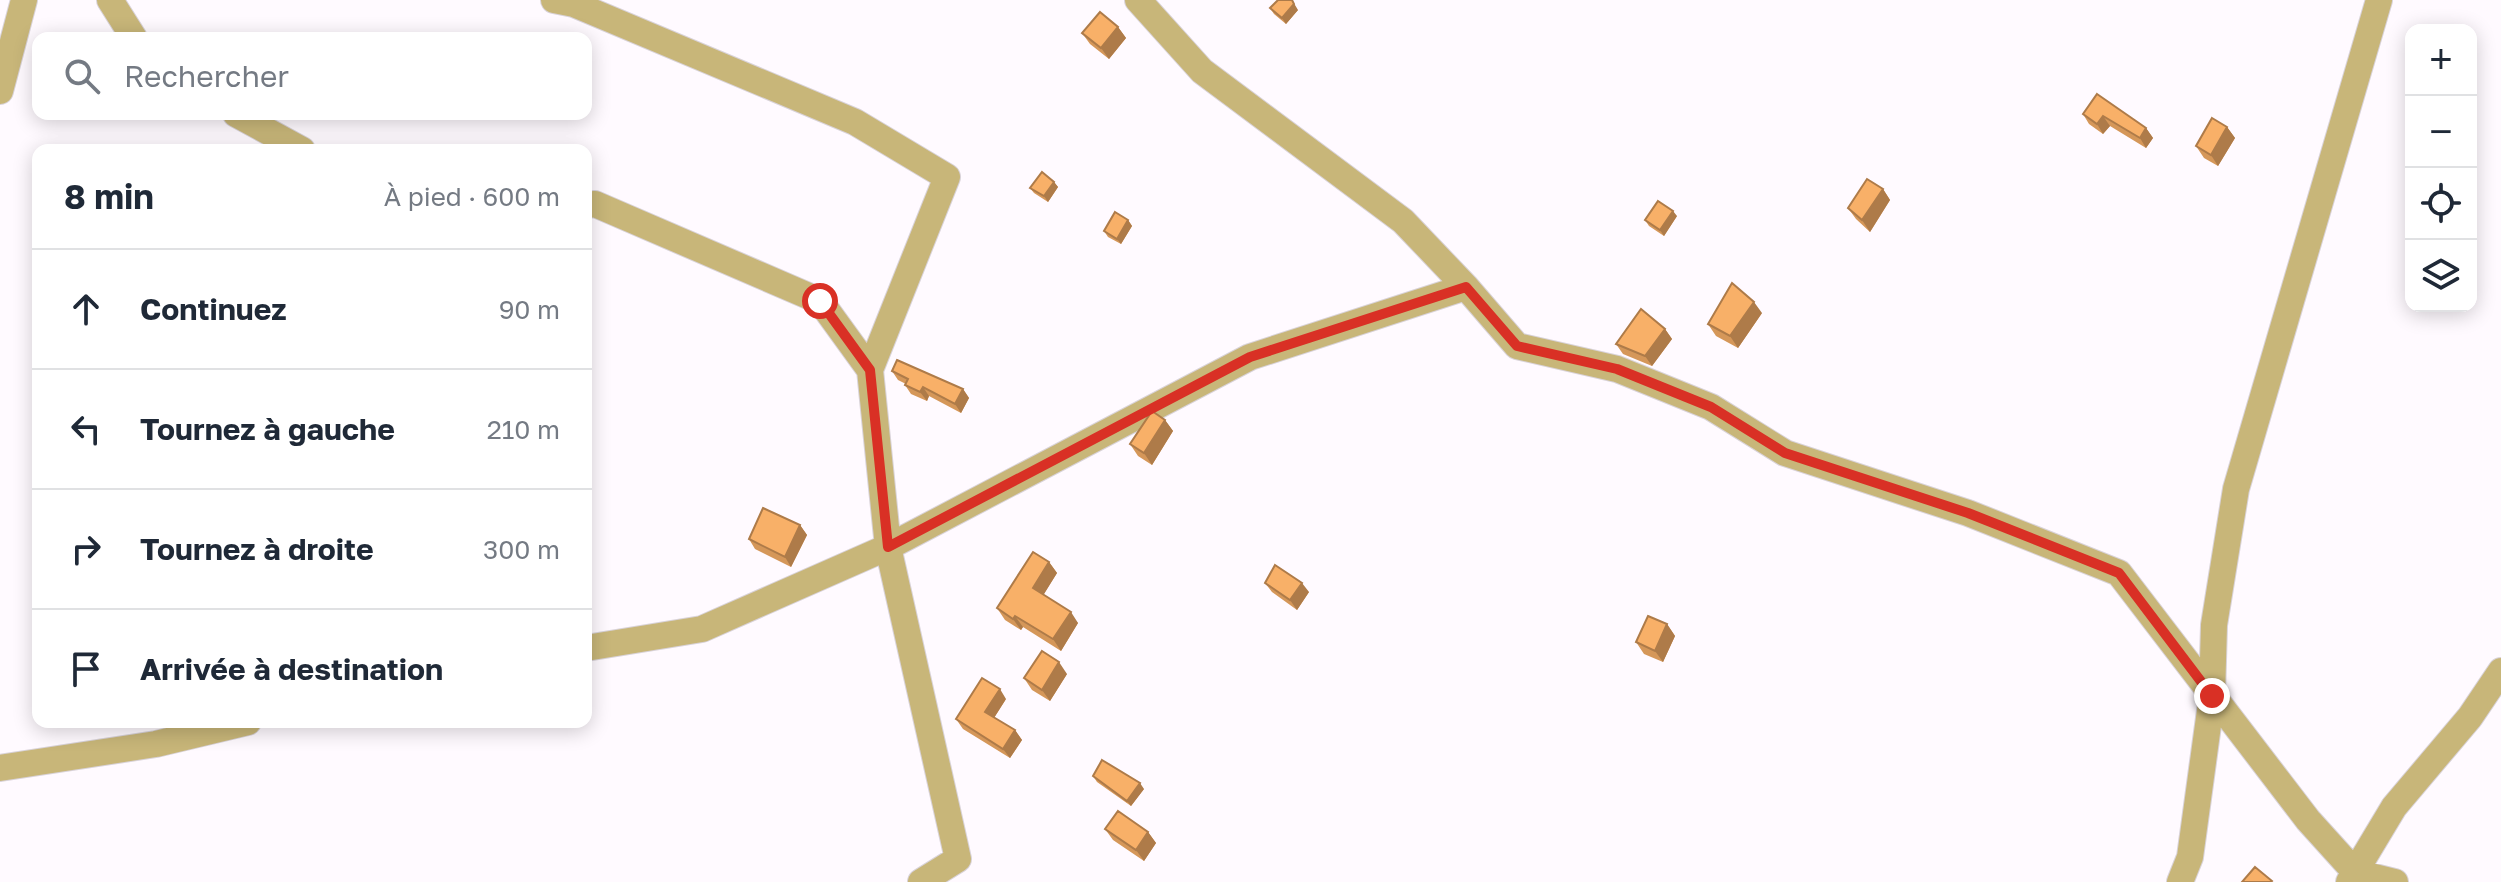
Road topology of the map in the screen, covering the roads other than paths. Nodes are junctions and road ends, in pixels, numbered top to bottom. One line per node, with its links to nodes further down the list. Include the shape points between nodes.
1 (24, 0): 7 (street)
2 (110, 0): 6 (street)
3 (554, 0): 12 (street, via 855,122 947,177)
4 (1138, 0): 11 (street, via 1202,71 1403,221)
5 (2379, 0): 16 (street, via 2236,489 2214,625)
6 (130, 32)
7 (0, 91)
8 (247, 120): 9 (street)
9 (291, 144)
10 (592, 204): 12 (street, via 820,301)
11 (1466, 287): 13 (street, via 1250,357); 16 (street, via 1517,346 1617,369 1711,407 1785,453 1968,513 2119,573)
12 (870, 370): 13 (street)
13 (888, 547): 14 (street, via 702,629); 20 (street, via 958,859)
14 (592, 647)
15 (2501, 671): 19 (street, via 2470,717 2394,807)
16 (2212, 696): 19 (street); 21 (street, via 2190,857)
17 (223, 728): 18 (street)
18 (0, 768)
19 (2352, 877): 22 (street)
20 (921, 882)
21 (2180, 882)
22 (2395, 882)

